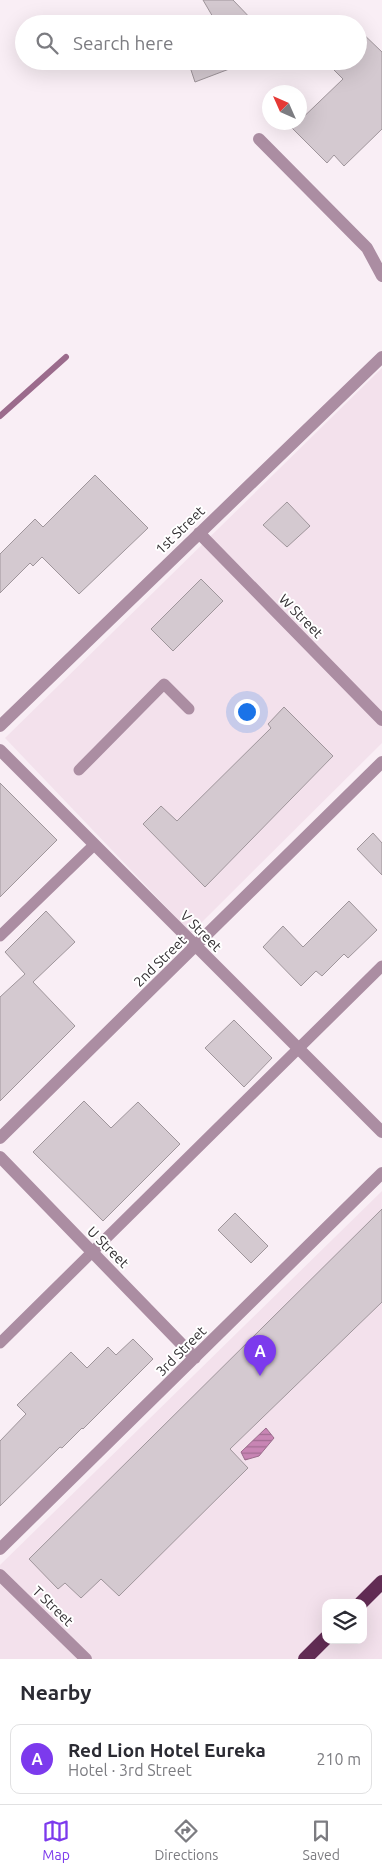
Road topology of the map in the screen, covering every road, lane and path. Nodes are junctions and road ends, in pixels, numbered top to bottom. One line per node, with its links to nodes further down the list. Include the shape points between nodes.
1 (259, 139): 2 (street, via 367,248)
2 (382, 276)
3 (382, 357): 4 (street, 1st Street)
4 (198, 533): 6 (street, W Street); 7 (street, 1st Street)
5 (189, 709): 10 (lane, via 164,684)
6 (382, 720)
7 (0, 726)
8 (0, 750): 11 (street, V Street)
9 (382, 762): 13 (street, 2nd Street)
10 (78, 770)
11 (94, 845): 12 (lane); 13 (street, V Street)
12 (0, 936)
13 (196, 947): 15 (street, V Street); 17 (street, 2nd Street)
14 (382, 966): 15 (lane)
15 (298, 1049): 16 (street, V Street); 20 (lane)
16 (382, 1132)
17 (0, 1138)
18 (0, 1157): 20 (street, U Street)
19 (382, 1173): 22 (street, 3rd Street)
20 (92, 1252): 21 (lane); 22 (street, U Street)
21 (0, 1343)
22 (194, 1358): 23 (street, 3rd Street)
23 (0, 1549)
24 (0, 1575): 28 (street, T Street)
25 (382, 1582): 26 (highway)
26 (365, 1599)
27 (322, 1642): 29 (highway)
28 (86, 1659)
29 (305, 1659)

